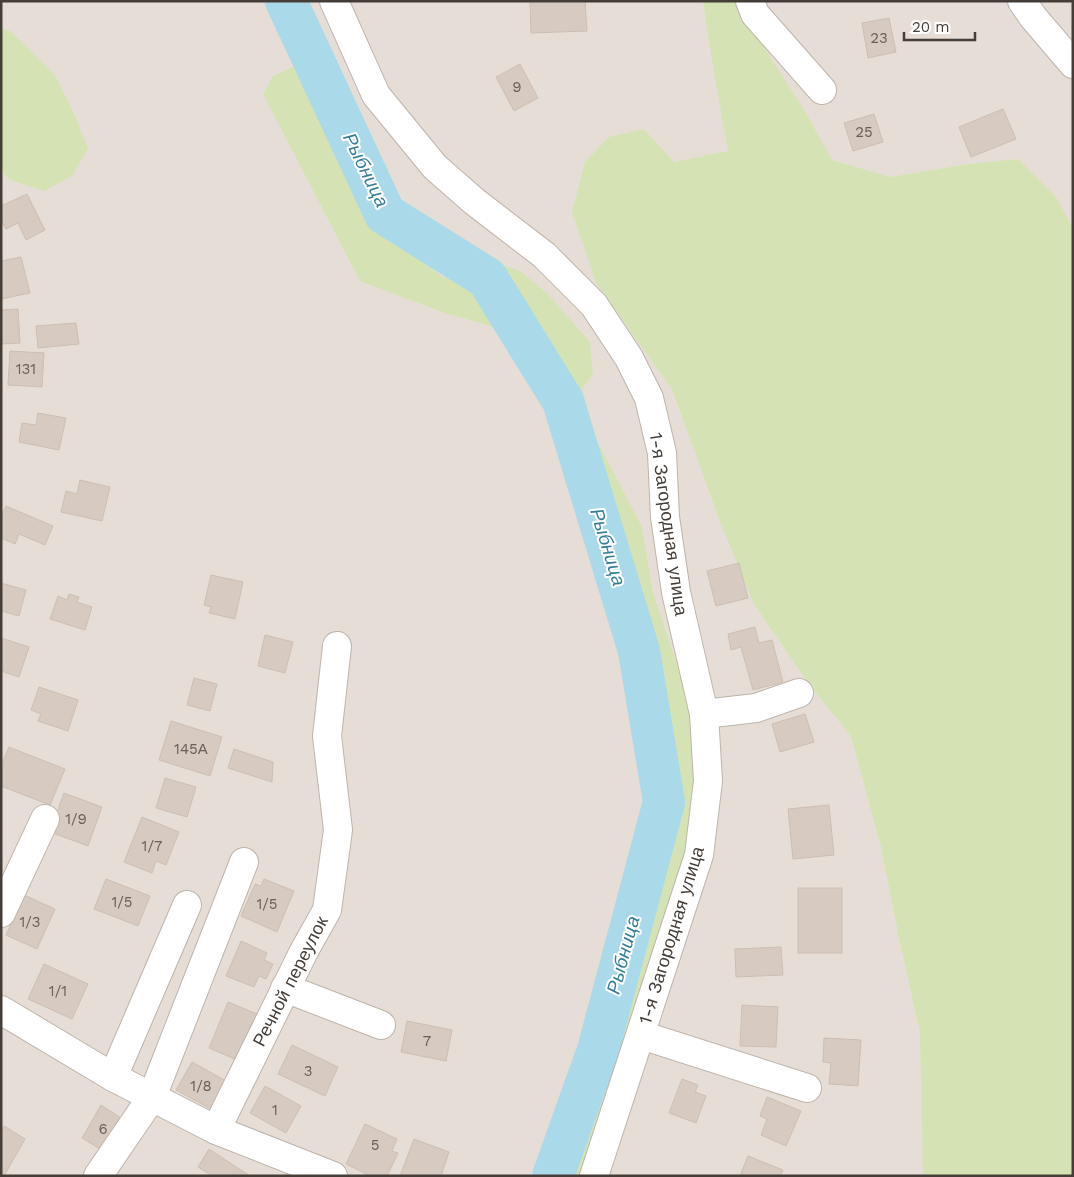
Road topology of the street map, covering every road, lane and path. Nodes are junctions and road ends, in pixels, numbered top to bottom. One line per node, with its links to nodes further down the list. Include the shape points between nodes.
1 (334, 1): 8 (street, 1-я Загородная улица, via 376,95 429,160 475,202 544,255 594,304 629,358 649,398 662,453 665,517 676,592)
2 (750, 1): 5 (street, via 755,14)
3 (1022, 1): 4 (street)
4 (1073, 64)
5 (822, 90)
6 (337, 646): 13 (street, Речной переулок, via 326,736 338,830 327,910)
7 (799, 692): 8 (street, via 756,708)
8 (704, 714): 16 (street, 1-я Загородная улица, via 708,780 699,855)
9 (45, 820): 12 (street)
10 (244, 862): 19 (street)
11 (187, 905): 17 (street)
12 (1, 913)
13 (285, 988): 15 (street); 20 (street, Речной переулок)
14 (1, 1010): 17 (street)
15 (381, 1025)
16 (641, 1035): 18 (street); 23 (street, 1-я Загородная улица)
17 (113, 1077): 19 (street)
18 (807, 1088)
19 (152, 1097): 20 (street); 21 (street)
20 (216, 1130): 22 (street)
21 (98, 1176)
22 (333, 1176)
23 (594, 1176)

